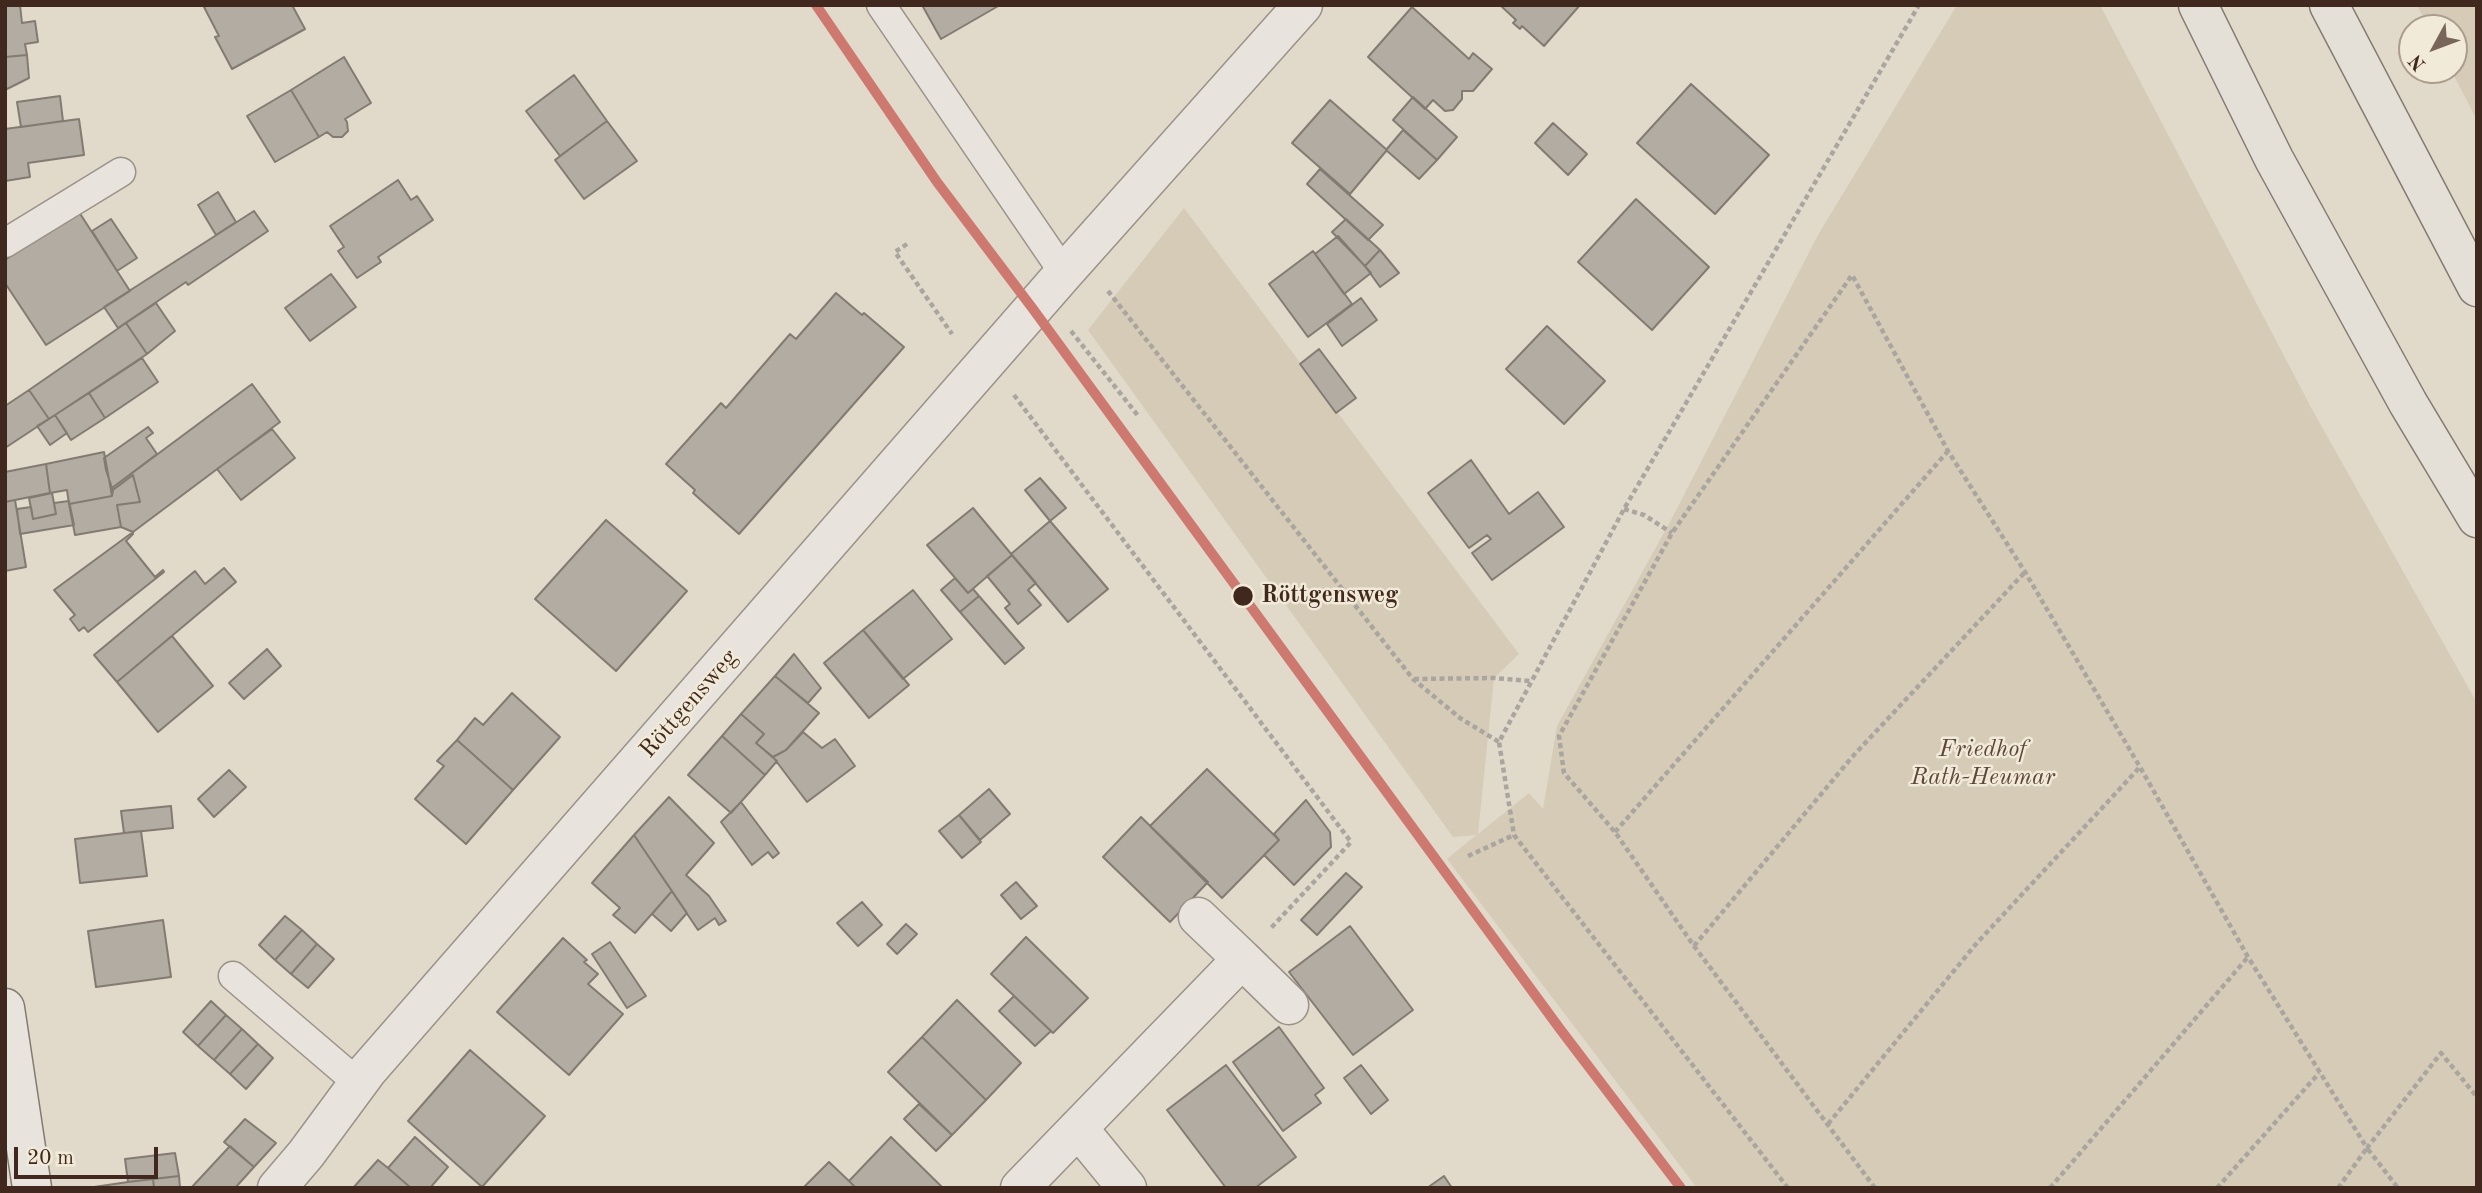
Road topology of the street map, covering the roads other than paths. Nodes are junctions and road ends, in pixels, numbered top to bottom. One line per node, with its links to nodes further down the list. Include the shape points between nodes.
1 (880, 5): 7 (lane)
2 (1303, 5): 7 (street, Röttgensweg)
3 (2198, 5): 9 (highway, via 2274,159 2408,403)
4 (2329, 5): 8 (highway)
5 (121, 172): 6 (lane)
6 (5, 243)
7 (1063, 275): 15 (street, Röttgensweg)
8 (2477, 287)
9 (2477, 517)
10 (1198, 917): 11 (street)
11 (1242, 960): 13 (street); 16 (street)
12 (233, 976): 15 (lane)
13 (1289, 1005)
14 (5, 1008): 17 (street)
15 (358, 1083): 18 (street, Röttgensweg)
16 (1078, 1128): 19 (street); 20 (street)
17 (32, 1188)
18 (277, 1188)
19 (1020, 1188)
20 (1127, 1188)

